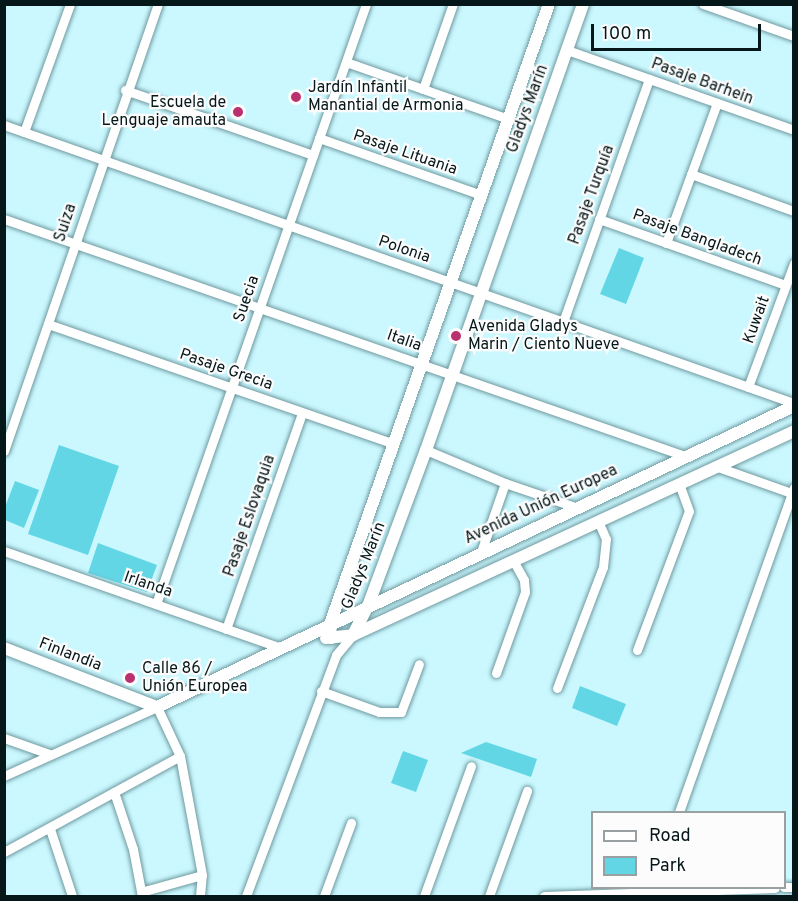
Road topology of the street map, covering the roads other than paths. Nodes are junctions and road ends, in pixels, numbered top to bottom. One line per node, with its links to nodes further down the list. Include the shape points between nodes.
1 (70, 4): 18 (street)
2 (158, 4): 13 (street, Suiza)
3 (366, 4): 10 (street, Suecia)
4 (453, 4): 12 (street)
5 (549, 4): 15 (street, Gladys Marín)
6 (583, 4): 9 (street, Gladys Marín)
7 (703, 4): 8 (street)
8 (794, 36)
9 (567, 50): 11 (street, Pasaje Barhein); 33 (street, Gladys Marín)
10 (346, 62): 12 (street); 19 (street, Suecia)
11 (649, 79): 14 (street, Pasaje Barhein); 26 (street, Pasaje Turquía)
12 (423, 89): 15 (street)
13 (125, 90): 20 (street); 21 (street, Suiza)
14 (717, 103): 17 (street, Pasaje Barhein); 22 (street)
15 (509, 119): 23 (street, Gladys Marín)
16 (4, 125): 18 (street, Polonia)
17 (794, 130)
18 (24, 132): 21 (street, Polonia)
19 (319, 138): 20 (street, Suecia); 23 (street, Pasaje Lituania)
20 (313, 155): 27 (street, Suecia)
21 (101, 159): 27 (street, Polonia); 28 (street, Suiza)
22 (691, 174): 24 (street); 29 (street)
23 (482, 195): 31 (street, Gladys Marín)
24 (794, 211)
25 (4, 219): 28 (street, Italia)
26 (599, 219): 29 (street, Pasaje Bangladech); 35 (street, Pasaje Turquía)
27 (289, 225): 31 (street, Polonia); 34 (street, Suecia)
28 (76, 243): 34 (street, Italia); 36 (street, Suiza)
29 (666, 243): 32 (street, Pasaje Bangladech)
30 (794, 263): 32 (street, Kuwait)
31 (451, 282): 33 (street, Polonia); 37 (street, Gladys Marín)
32 (785, 285): 39 (street, Kuwait)
33 (481, 293): 35 (street, Polonia); 38 (street, Gladys Marín)
34 (260, 308): 37 (street, Italia); 40 (street, Suecia)
35 (563, 322): 39 (street, Polonia)
36 (48, 324): 40 (street, Pasaje Grecia); 45 (street, Suiza)
37 (422, 364): 38 (street, Italia); 44 (street, Gladys Marín)
38 (452, 375): 46 (street, Gladys Marín); 47 (street, Italia)
39 (748, 387): 41 (street, Polonia)
40 (231, 388): 42 (street, Pasaje Grecia); 57 (street, Suecia)
41 (794, 405): 47 (street, Avenida Unión Europea)
42 (302, 413): 44 (street, Pasaje Grecia); 60 (street, Pasaje Eslovaquia)
43 (794, 431): 48 (street, Avenida Unión Europea)
44 (394, 444): 59 (street, Gladys Marín)
45 (6, 445)
46 (426, 450): 49 (street); 58 (street, Gladys Marín)
47 (685, 456): 48 (street, Italia); 52 (street, Avenida Unión Europea)
48 (715, 466): 50 (street, Avenida Unión Europea); 51 (street, Italia)
49 (505, 483): 52 (street); 55 (street)
50 (679, 484): 53 (street, Avenida Unión Europea); 66 (street, via 689,511)
51 (793, 491): 80 (street)
52 (575, 507): 55 (street, Avenida Unión Europea)
53 (598, 521): 56 (street, Avenida Unión Europea); 70 (street, via 606,539 603,567)
54 (4, 551): 57 (street, Irlanda)
55 (481, 552): 58 (street, Avenida Unión Europea)
56 (513, 560): 61 (street, Avenida Unión Europea); 69 (street, via 524,580 525,592)
57 (156, 604): 60 (street, Irlanda)
58 (368, 606): 59 (street, Avenida Unión Europea); 61 (street, Gladys Marín)
59 (330, 624): 62 (street, Avenida Unión Europea); 63 (street, Gladys Marín)
60 (226, 629): 65 (street, Irlanda)
61 (353, 635): 63 (street, Avenida Unión Europea); 67 (street, Gladys Marín)
62 (304, 637): 63 (street, Avenida Unión Europea); 65 (street, Avenida Unión Europea)
63 (331, 638): 67 (street, Gladys Marín)
64 (4, 648): 72 (street, Finlandia)
65 (281, 648): 72 (street, Avenida Unión Europea)
66 (637, 650)
67 (336, 655): 71 (street)
68 (419, 664): 71 (street, via 401,712 379,712)
69 (496, 673)
70 (557, 688)
71 (321, 692): 90 (street)
72 (158, 707): 74 (street, Avenida Unión Europea); 75 (street)
73 (4, 738): 74 (street)
74 (49, 754): 77 (street, Avenida Unión Europea)
75 (180, 756): 79 (street); 84 (street)
76 (471, 766): 92 (street)
77 (4, 776)
78 (527, 791): 93 (street)
79 (114, 792): 82 (street); 87 (street, via 133,849)
80 (680, 811)
81 (351, 823): 91 (street)
82 (50, 829): 83 (street); 88 (street)
83 (4, 852)
84 (202, 875): 87 (street); 89 (street)
85 (744, 889): 86 (street)
86 (652, 892): 94 (street)
87 (141, 894)
88 (72, 897)
89 (200, 897)
90 (246, 897)
91 (324, 897)
92 (424, 897)
93 (489, 897)
94 (544, 897)

